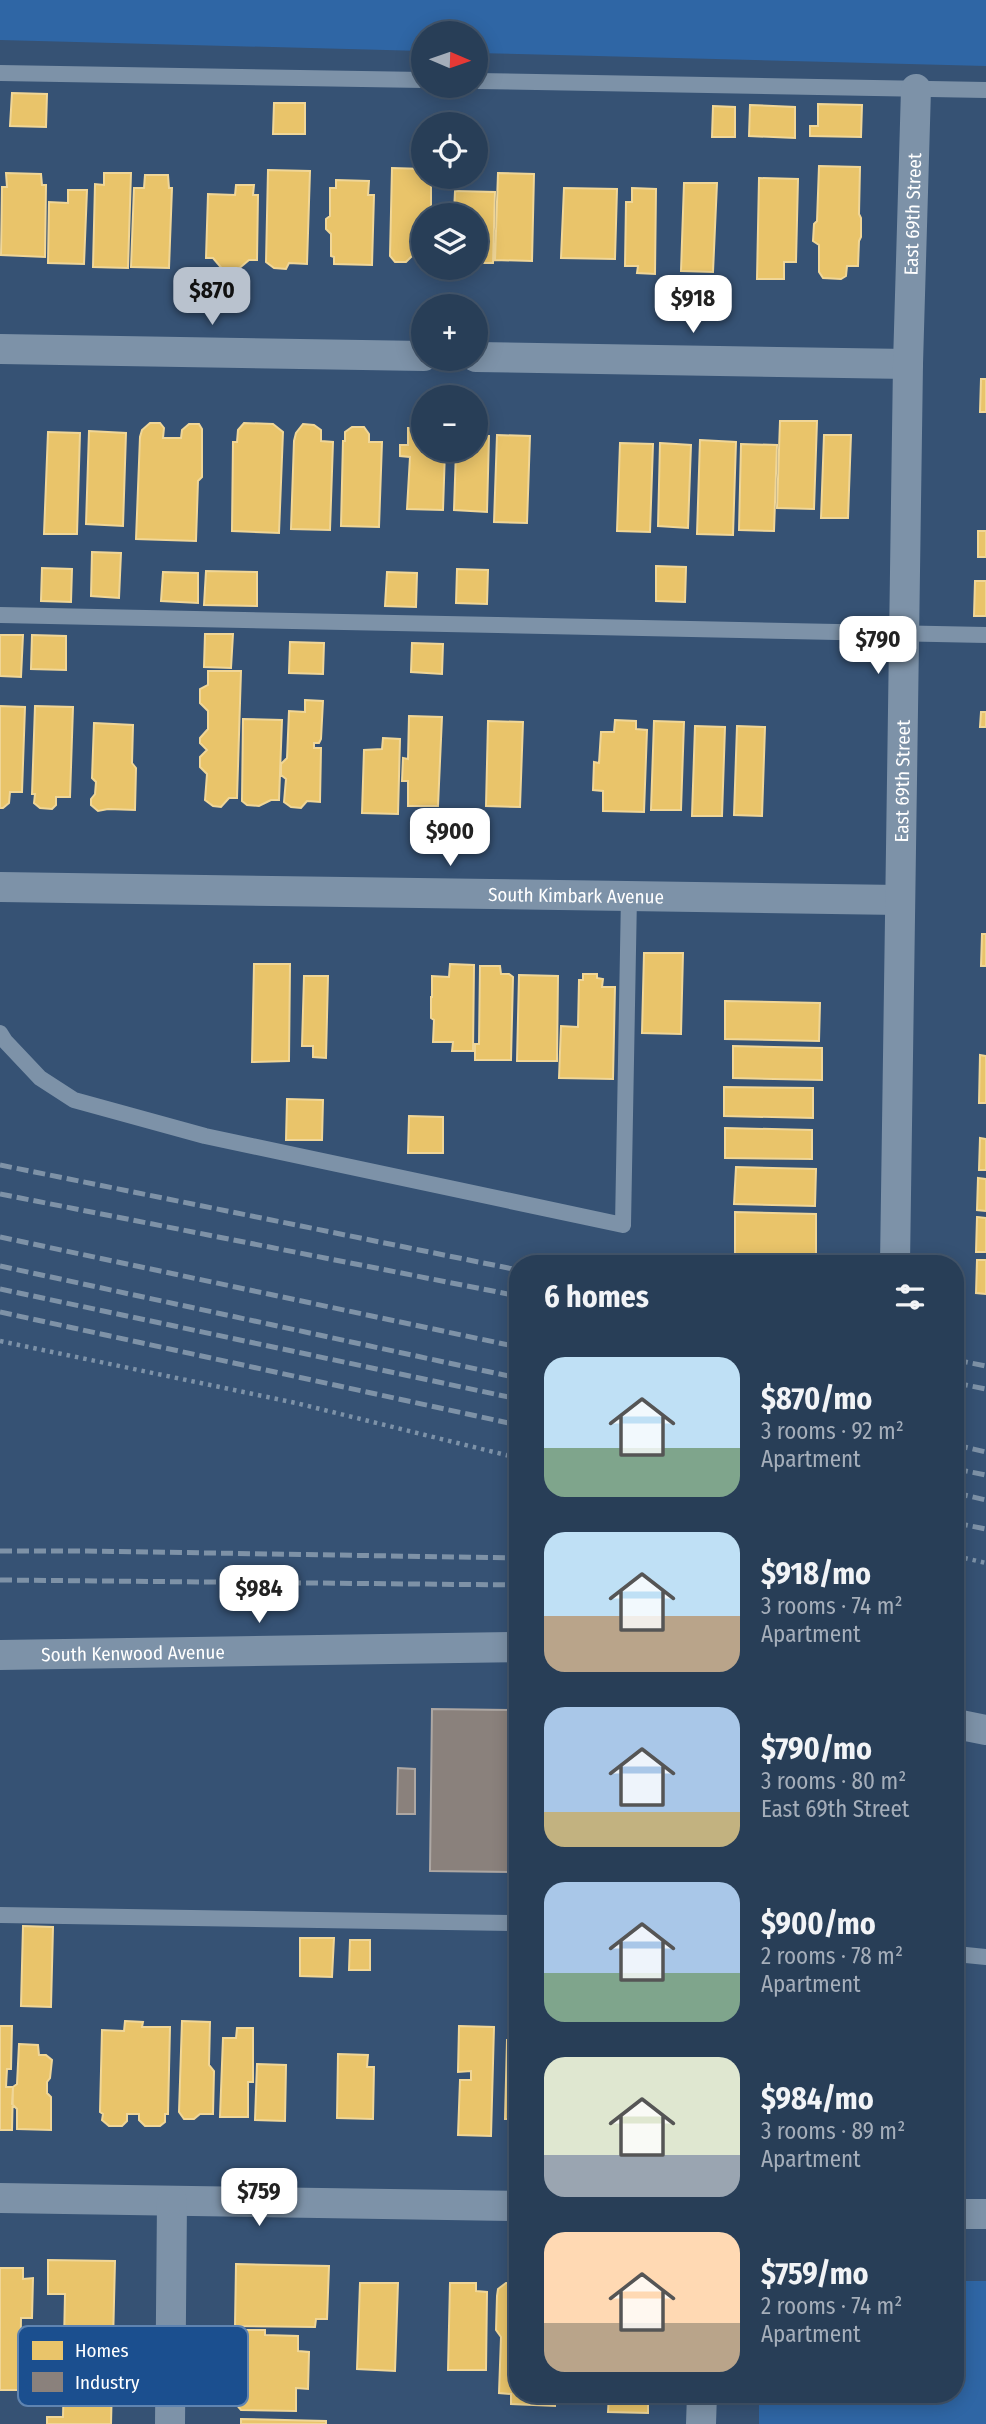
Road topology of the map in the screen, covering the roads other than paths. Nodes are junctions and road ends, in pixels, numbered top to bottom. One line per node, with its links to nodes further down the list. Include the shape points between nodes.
1 (0, 73): 2 (lane)
2 (411, 80)
3 (488, 81): 4 (lane)
4 (916, 89): 5 (lane); 9 (street, East 69th Street)
5 (986, 90)
6 (0, 349): 7 (street)
7 (411, 356)
8 (488, 357): 9 (street)
9 (908, 364): 11 (street, East 69th Street)
10 (0, 615): 11 (lane)
11 (904, 633): 12 (lane); 15 (street, East 69th Street)
12 (986, 635)
13 (0, 887): 14 (street, South Kimbark Avenue)
14 (629, 896): 15 (street, South Kimbark Avenue); 16 (lane, via 623,1225 205,1136 74,1100 40,1078)
15 (900, 900): 17 (street, East 69th Street)
16 (0, 1033)
17 (895, 1255)
18 (509, 1647): 19 (street, South Kenwood Avenue)
19 (0, 1655)
20 (964, 1726): 21 (street)
21 (986, 1730)
22 (0, 1915): 23 (lane)
23 (509, 1923)
24 (964, 1955): 25 (lane)
25 (986, 1957)
26 (0, 2198): 27 (street)
27 (172, 2201): 28 (street); 31 (street)
28 (509, 2206)
29 (964, 2214): 30 (street)
30 (986, 2214)
31 (171, 2326)
32 (702, 2403): 35 (street)
33 (170, 2406): 34 (street)
34 (170, 2424)
35 (701, 2424)

